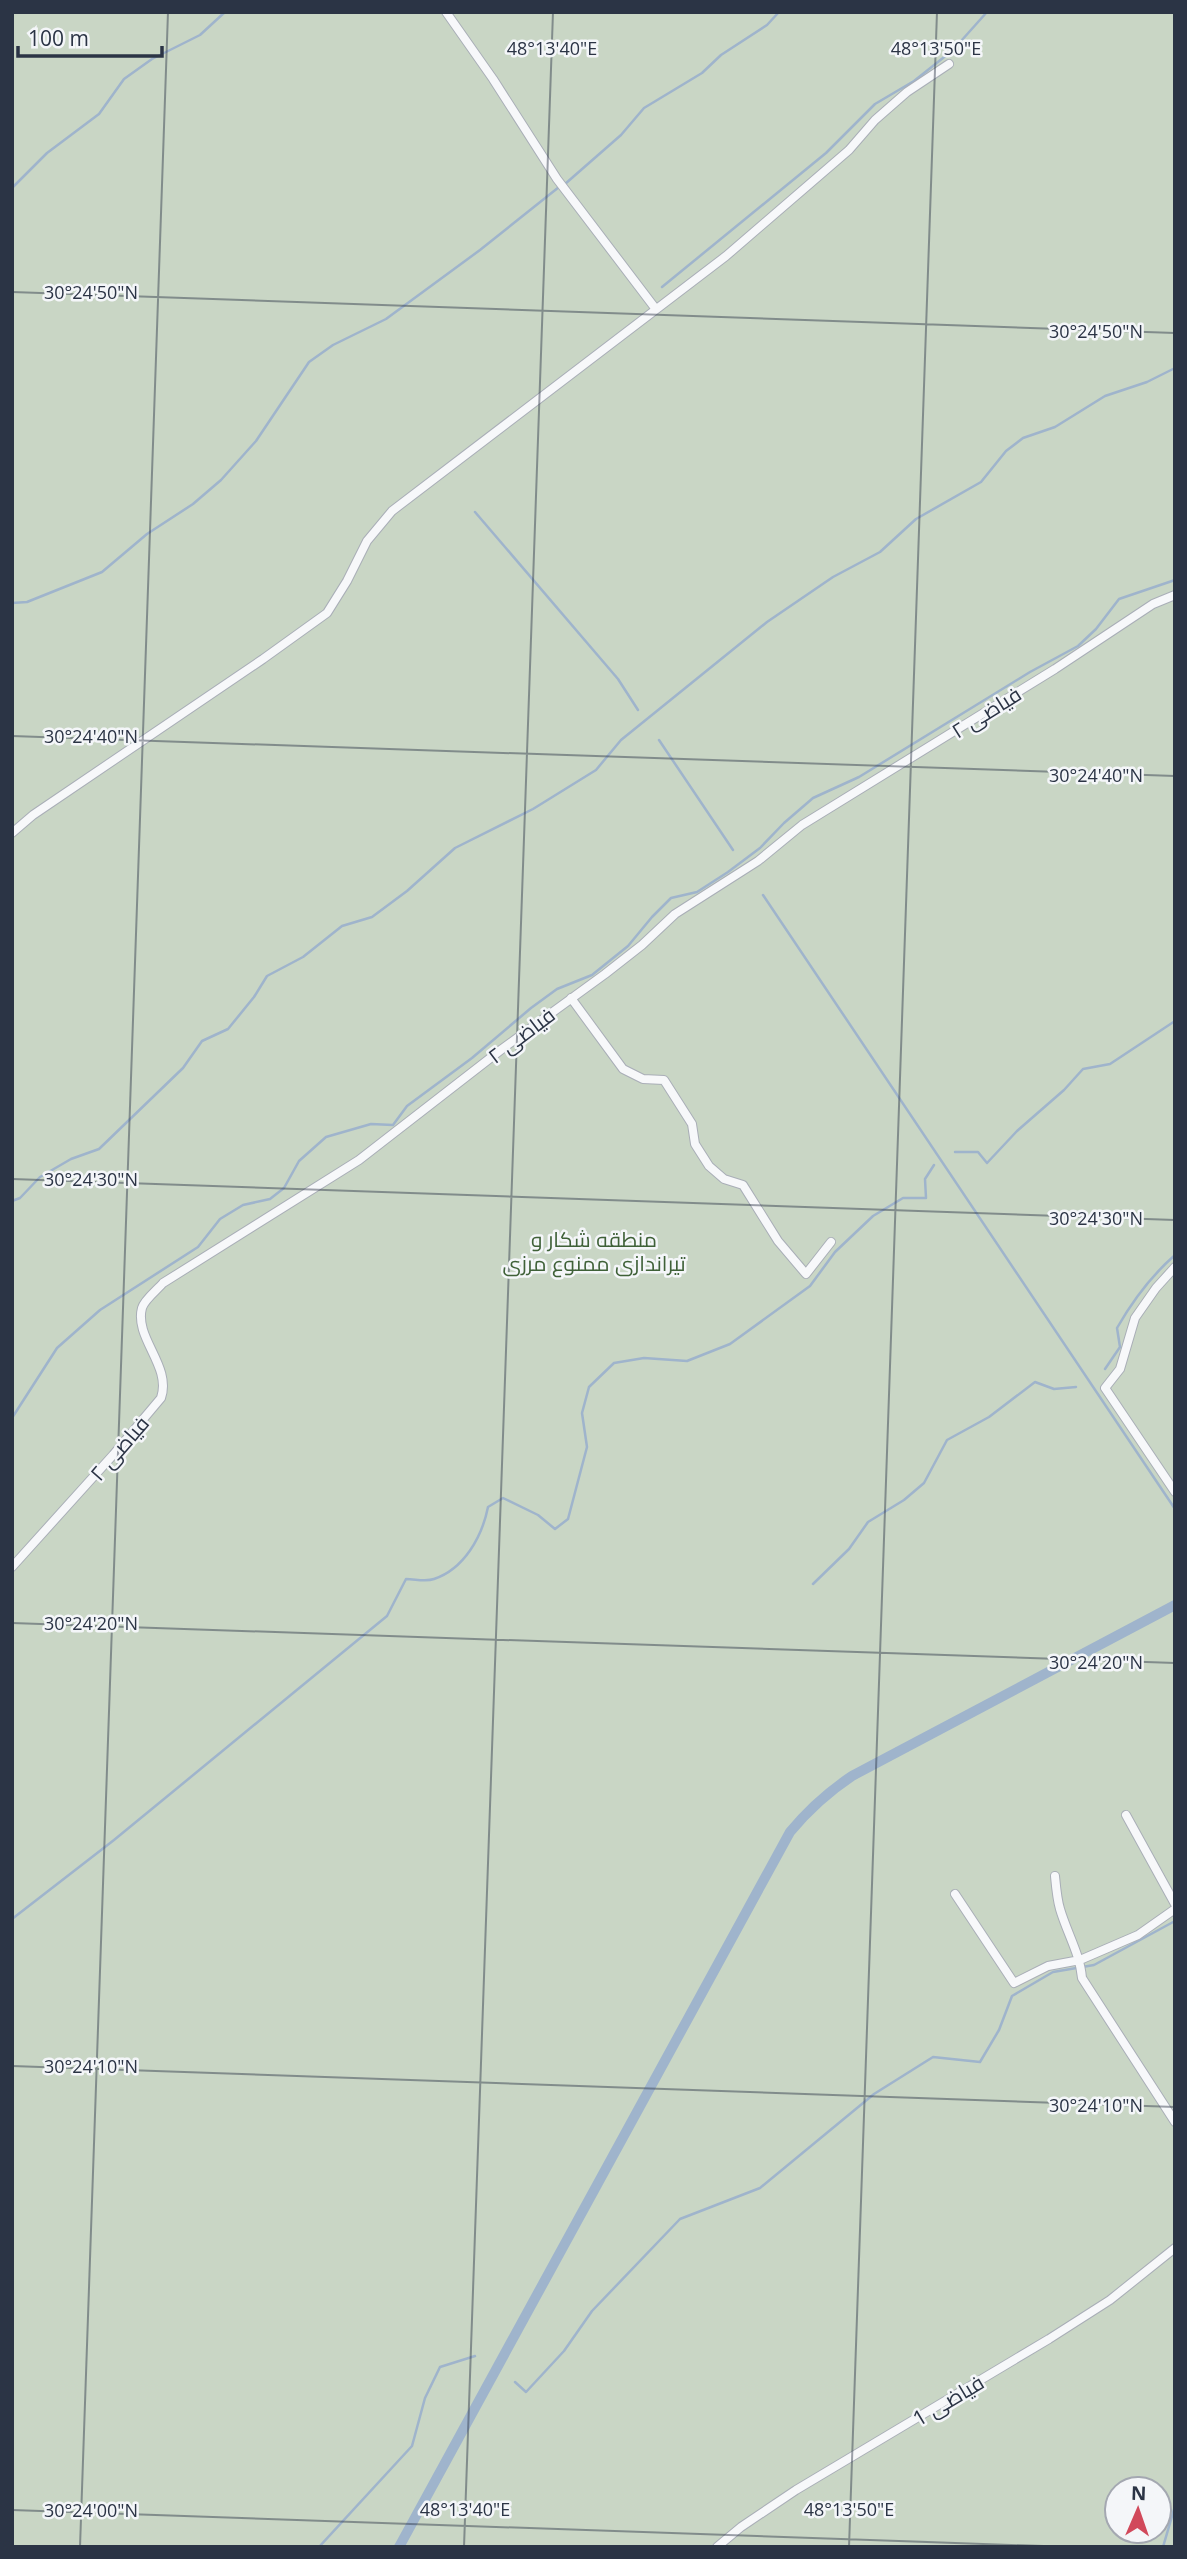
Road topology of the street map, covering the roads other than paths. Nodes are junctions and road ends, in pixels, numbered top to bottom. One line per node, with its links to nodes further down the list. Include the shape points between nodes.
1 (446, 12): 3 (street, via 559,182)
2 (949, 64): 3 (street, via 907,92 849,150 726,256)
3 (654, 308): 5 (street, via 392,511 367,541 327,613)
4 (1175, 595): 6 (street, فیاضی ۲, via 1153,604 802,825 758,861 675,914)
5 (12, 833)
6 (571, 998): 7 (street, via 623,1069 643,1079 664,1080 692,1124 695,1144 709,1166 724,1179 743,1185 778,1241 806,1274); 10 (street, فیاضی ۲, via 359,1160 163,1283 142,1307 141,1326 163,1381 161,1398)
7 (831, 1242)
8 (1175, 1267): 9 (street, via 1135,1318 1121,1369 1105,1388)
9 (1175, 1492)
10 (12, 1567)
11 (1126, 1815): 14 (street)
12 (1055, 1876): 16 (street, via 1059,1906)
13 (955, 1894): 16 (street, via 1014,1983 1048,1966)
14 (1175, 1903)
15 (1175, 1909): 16 (street, via 1138,1935)
16 (1080, 1961): 17 (street, via 1082,1978)
17 (1175, 2122)
18 (1175, 2248): 19 (street, فیاضی 1, via 1091,2312 796,2490)
19 (717, 2547)

